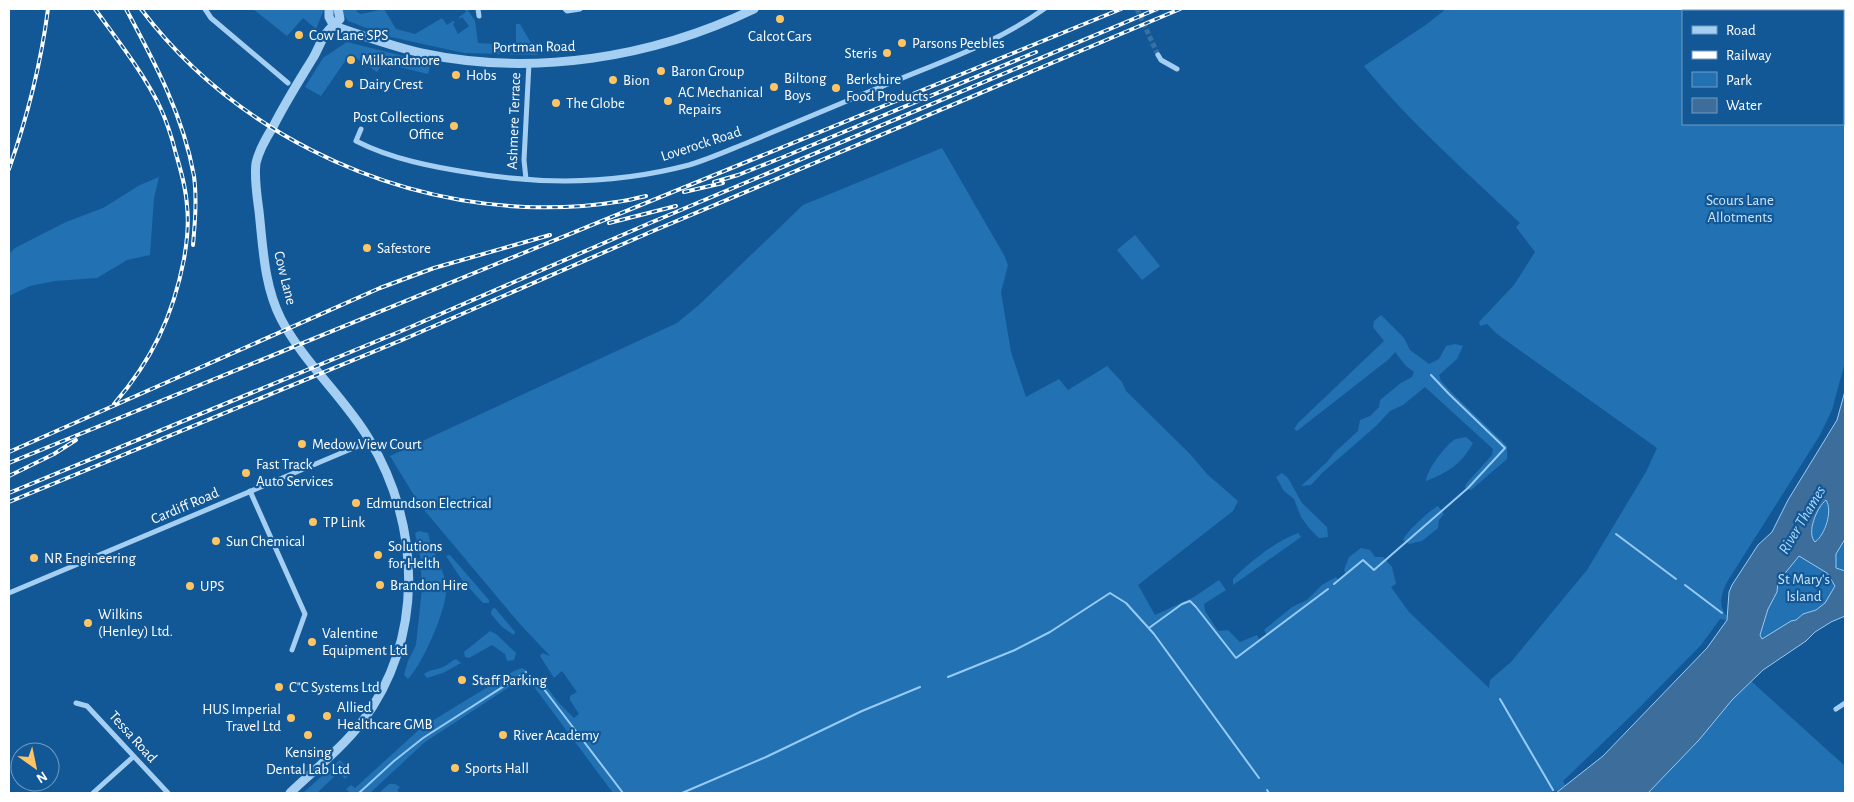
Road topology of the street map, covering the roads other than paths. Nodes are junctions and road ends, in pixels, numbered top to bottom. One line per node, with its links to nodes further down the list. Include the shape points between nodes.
1 (205, 9): 16 (street, via 211,18)
2 (329, 9): 12 (street)
3 (338, 9): 12 (street, via 340,19)
4 (478, 9): 10 (street)
5 (565, 9): 6 (street)
6 (580, 9)
7 (744, 9): 11 (street, Portman Road)
8 (754, 9): 11 (street, Portman Road)
9 (1044, 9): 18 (street, Loverock Road, via 978,47 698,162 606,179)
10 (479, 16)
11 (732, 18): 14 (street, Portman Road, via 688,36 629,52)
12 (334, 26): 14 (street, Portman Road, via 421,53 465,60); 19 (street, Cow Lane, via 327,32 266,138 256,163 256,182 265,264 277,311 290,334)
13 (1158, 55): 15 (street)
14 (529, 63): 18 (street, Ashmere Terrace)
15 (1177, 69)
16 (288, 83)
17 (361, 129): 18 (street, Loverock Road, via 356,141 398,157 450,170)
18 (526, 179)
19 (370, 441): 20 (street, Cardiff Road); 29 (street, Cow Lane, via 386,473 402,524 409,565 409,594 403,634 379,696 356,728)
20 (250, 491): 21 (street, Cardiff Road); 22 (street, via 305,614)
21 (9, 593)
22 (292, 650)
23 (76, 703): 26 (street, Tessa Road, via 87,706)
24 (1845, 703): 25 (street)
25 (1836, 709)
26 (133, 757): 27 (street); 28 (street, Tessa Road)
27 (93, 793)
28 (168, 793)
29 (290, 793)

